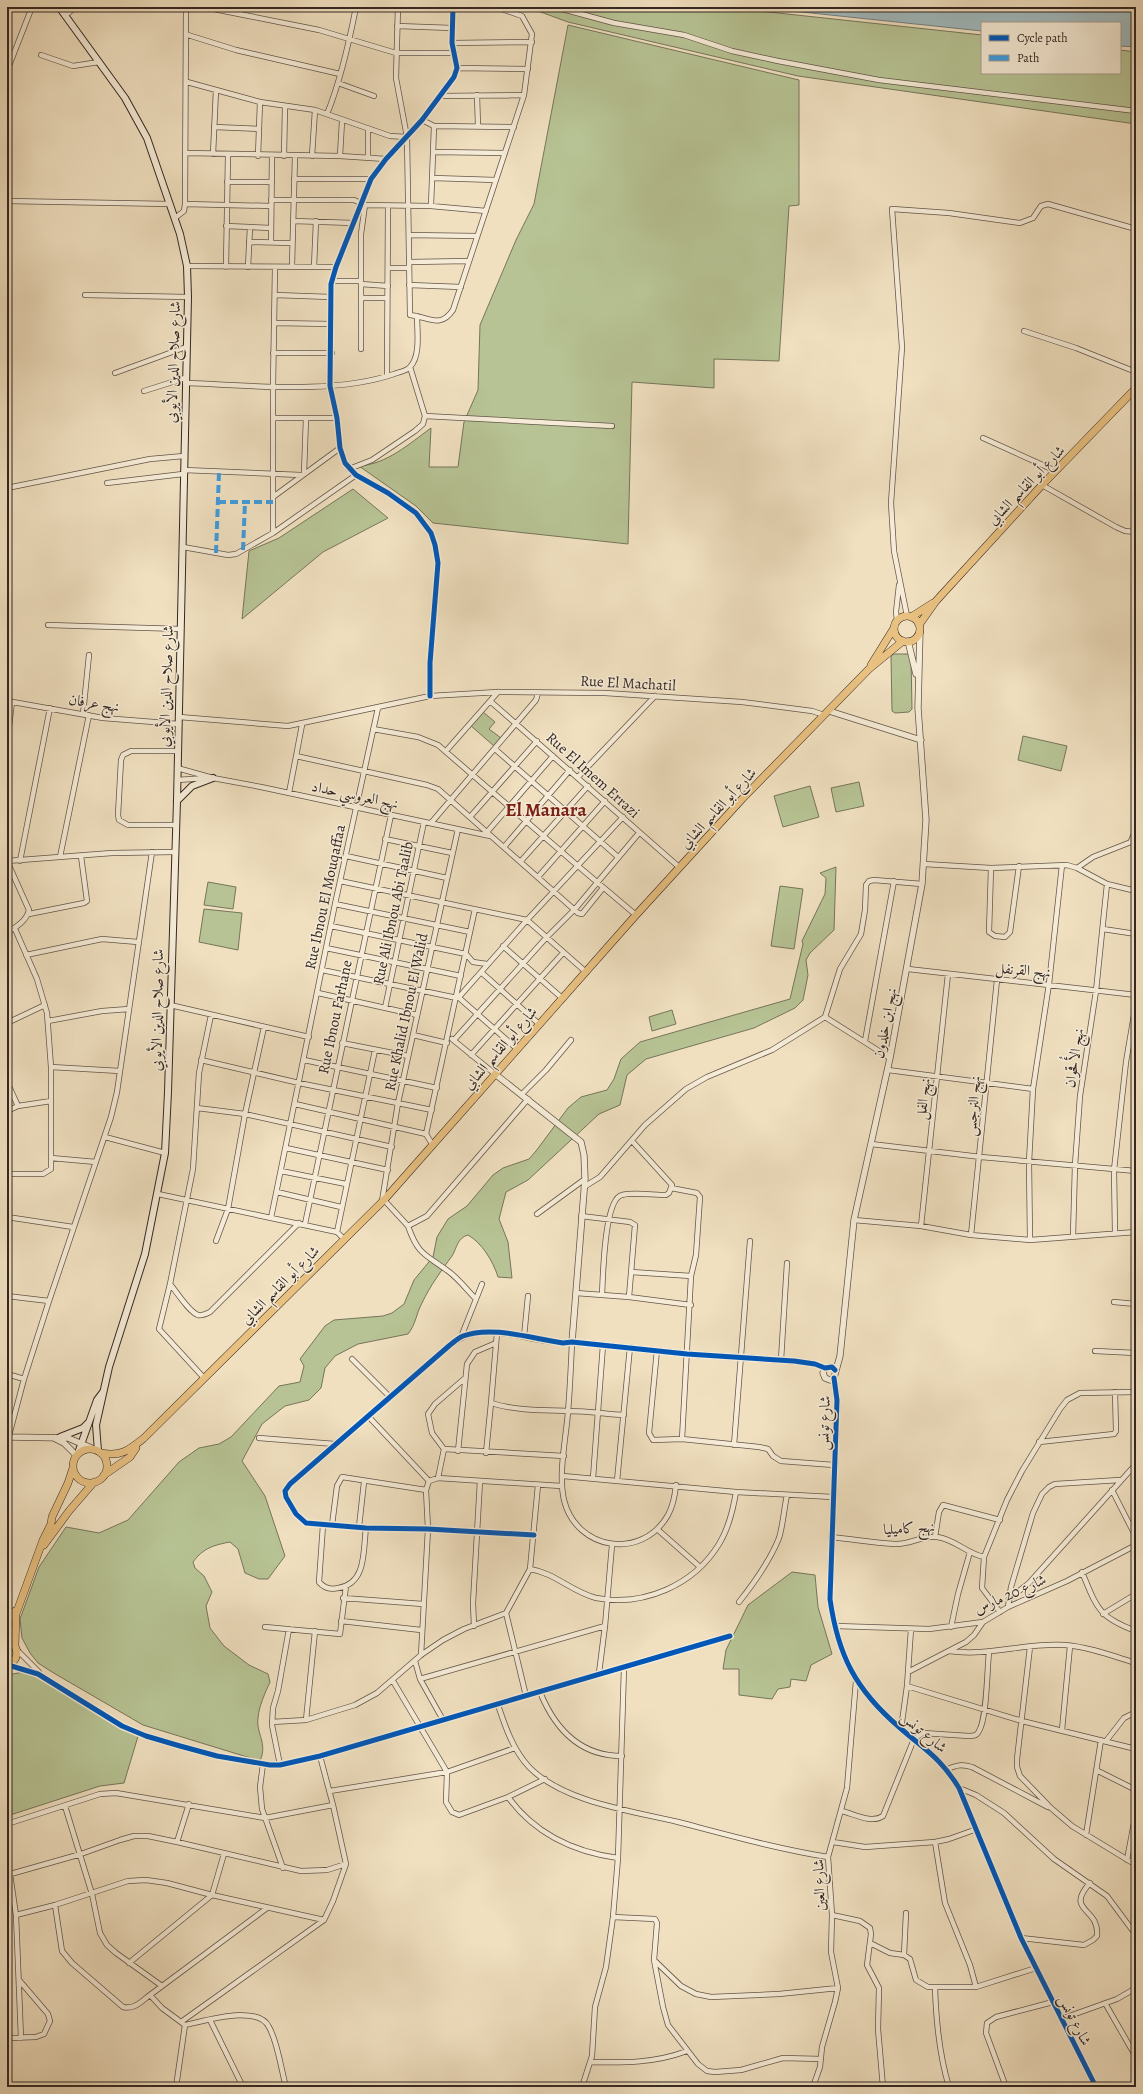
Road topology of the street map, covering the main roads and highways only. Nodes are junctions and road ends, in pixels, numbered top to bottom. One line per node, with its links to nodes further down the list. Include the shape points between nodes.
1 (59, 7): 10 (main road, شارع صلاح الدين الأيوبي, via 125,98 140,125 170,204 187,266)
2 (1136, 388): 3 (main road, شارع أبو القاسم الشابي, via 1042,485)
3 (936, 601): 4 (main road, شارع أبو القاسم الشابي); 6 (main road, شارع أبو القاسم الشابي)
4 (909, 616): 5 (main road, via 897,620); 6 (main road)
5 (894, 628): 7 (main road, via 896,635); 8 (main road, شارع أبو القاسم الشابي)
6 (919, 628): 7 (main road, via 916,637)
7 (906, 641): 8 (main road, شارع أبو القاسم الشابي)
8 (869, 669): 14 (main road, شارع أبو القاسم الشابي, via 679,867 383,1201)
9 (213, 778): 10 (main road, via 192,786)
10 (177, 802): 11 (main road, شارع صلاح الدين الأيوبي, via 165,1153 145,1254)
11 (104, 1390): 12 (main road, شارع صلاح الدين الأيوبي, via 97,1400); 15 (main road, شارع صلاح الدين الأيوبي, via 96,1425)
12 (89, 1422): 13 (main road, via 83,1428); 16 (main road, شارع صلاح الدين الأيوبي)
13 (60, 1437)
14 (144, 1438): 15 (main road, شارع أبو القاسم الشابي, via 124,1453 112,1455); 18 (main road, شارع أبو القاسم الشابي, via 130,1457)
15 (98, 1451): 16 (main road, via 86,1449); 18 (main road, via 107,1464)
16 (77, 1454): 17 (main road)
17 (73, 1468): 19 (main road, via 80,1480); 21 (main road)
18 (104, 1475): 19 (main road)
19 (94, 1482): 20 (main road)
20 (69, 1511): 21 (main road); 22 (main road)
21 (51, 1524): 22 (main road, via 42,1540)
22 (38, 1556): 23 (main road)
23 (19, 1604): 24 (main road); 26 (main road, via 14,1625)
24 (7, 1624)
25 (7, 1641): 26 (main road)
26 (16, 1648): 27 (main road, via 15,1661)
27 (8, 1665)

